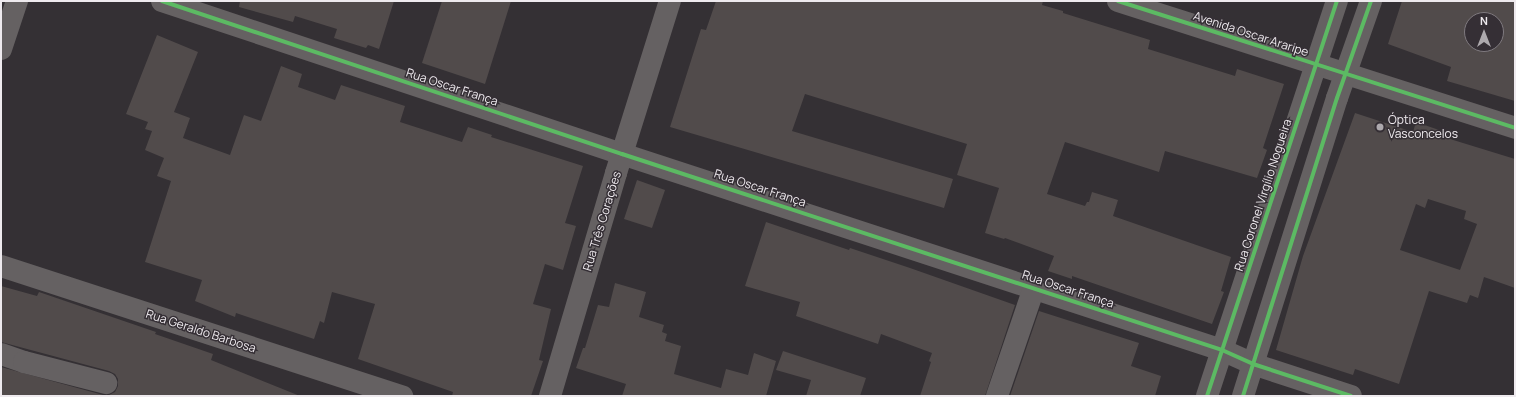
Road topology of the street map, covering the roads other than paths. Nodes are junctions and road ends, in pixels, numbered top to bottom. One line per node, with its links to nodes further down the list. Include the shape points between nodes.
1 (17, 1): 7 (street)
2 (162, 1): 11 (street, Rua Oscar França)
3 (670, 1): 11 (street, Rua Três Corações)
4 (1118, 1): 8 (street, Avenida Oscar Araripe)
5 (1337, 1): 8 (street, Rua Coronel Virgílio Nogueira)
6 (1371, 1): 9 (street)
7 (1, 49)
8 (1316, 65): 9 (street, Avenida Oscar Araripe); 14 (street, Rua Coronel Virgílio Nogueira)
9 (1346, 74): 10 (street, Avenida Oscar Araripe); 16 (street)
10 (1515, 128)
11 (622, 154): 13 (street, Rua Oscar França); 19 (street, Rua Três Corações)
12 (1, 266): 18 (street, Rua Geraldo Barbosa)
13 (1034, 288): 14 (street, Rua Oscar França); 20 (street)
14 (1222, 350): 16 (street, Rua Oscar França); 21 (street, Rua Coronel Virgílio Nogueira)
15 (1, 354): 17 (street)
16 (1253, 364): 22 (street); 23 (street, Rua Oscar França)
17 (106, 383)
18 (402, 396)
19 (550, 396)
20 (997, 396)
21 (1207, 396)
22 (1243, 396)
23 (1351, 396)

